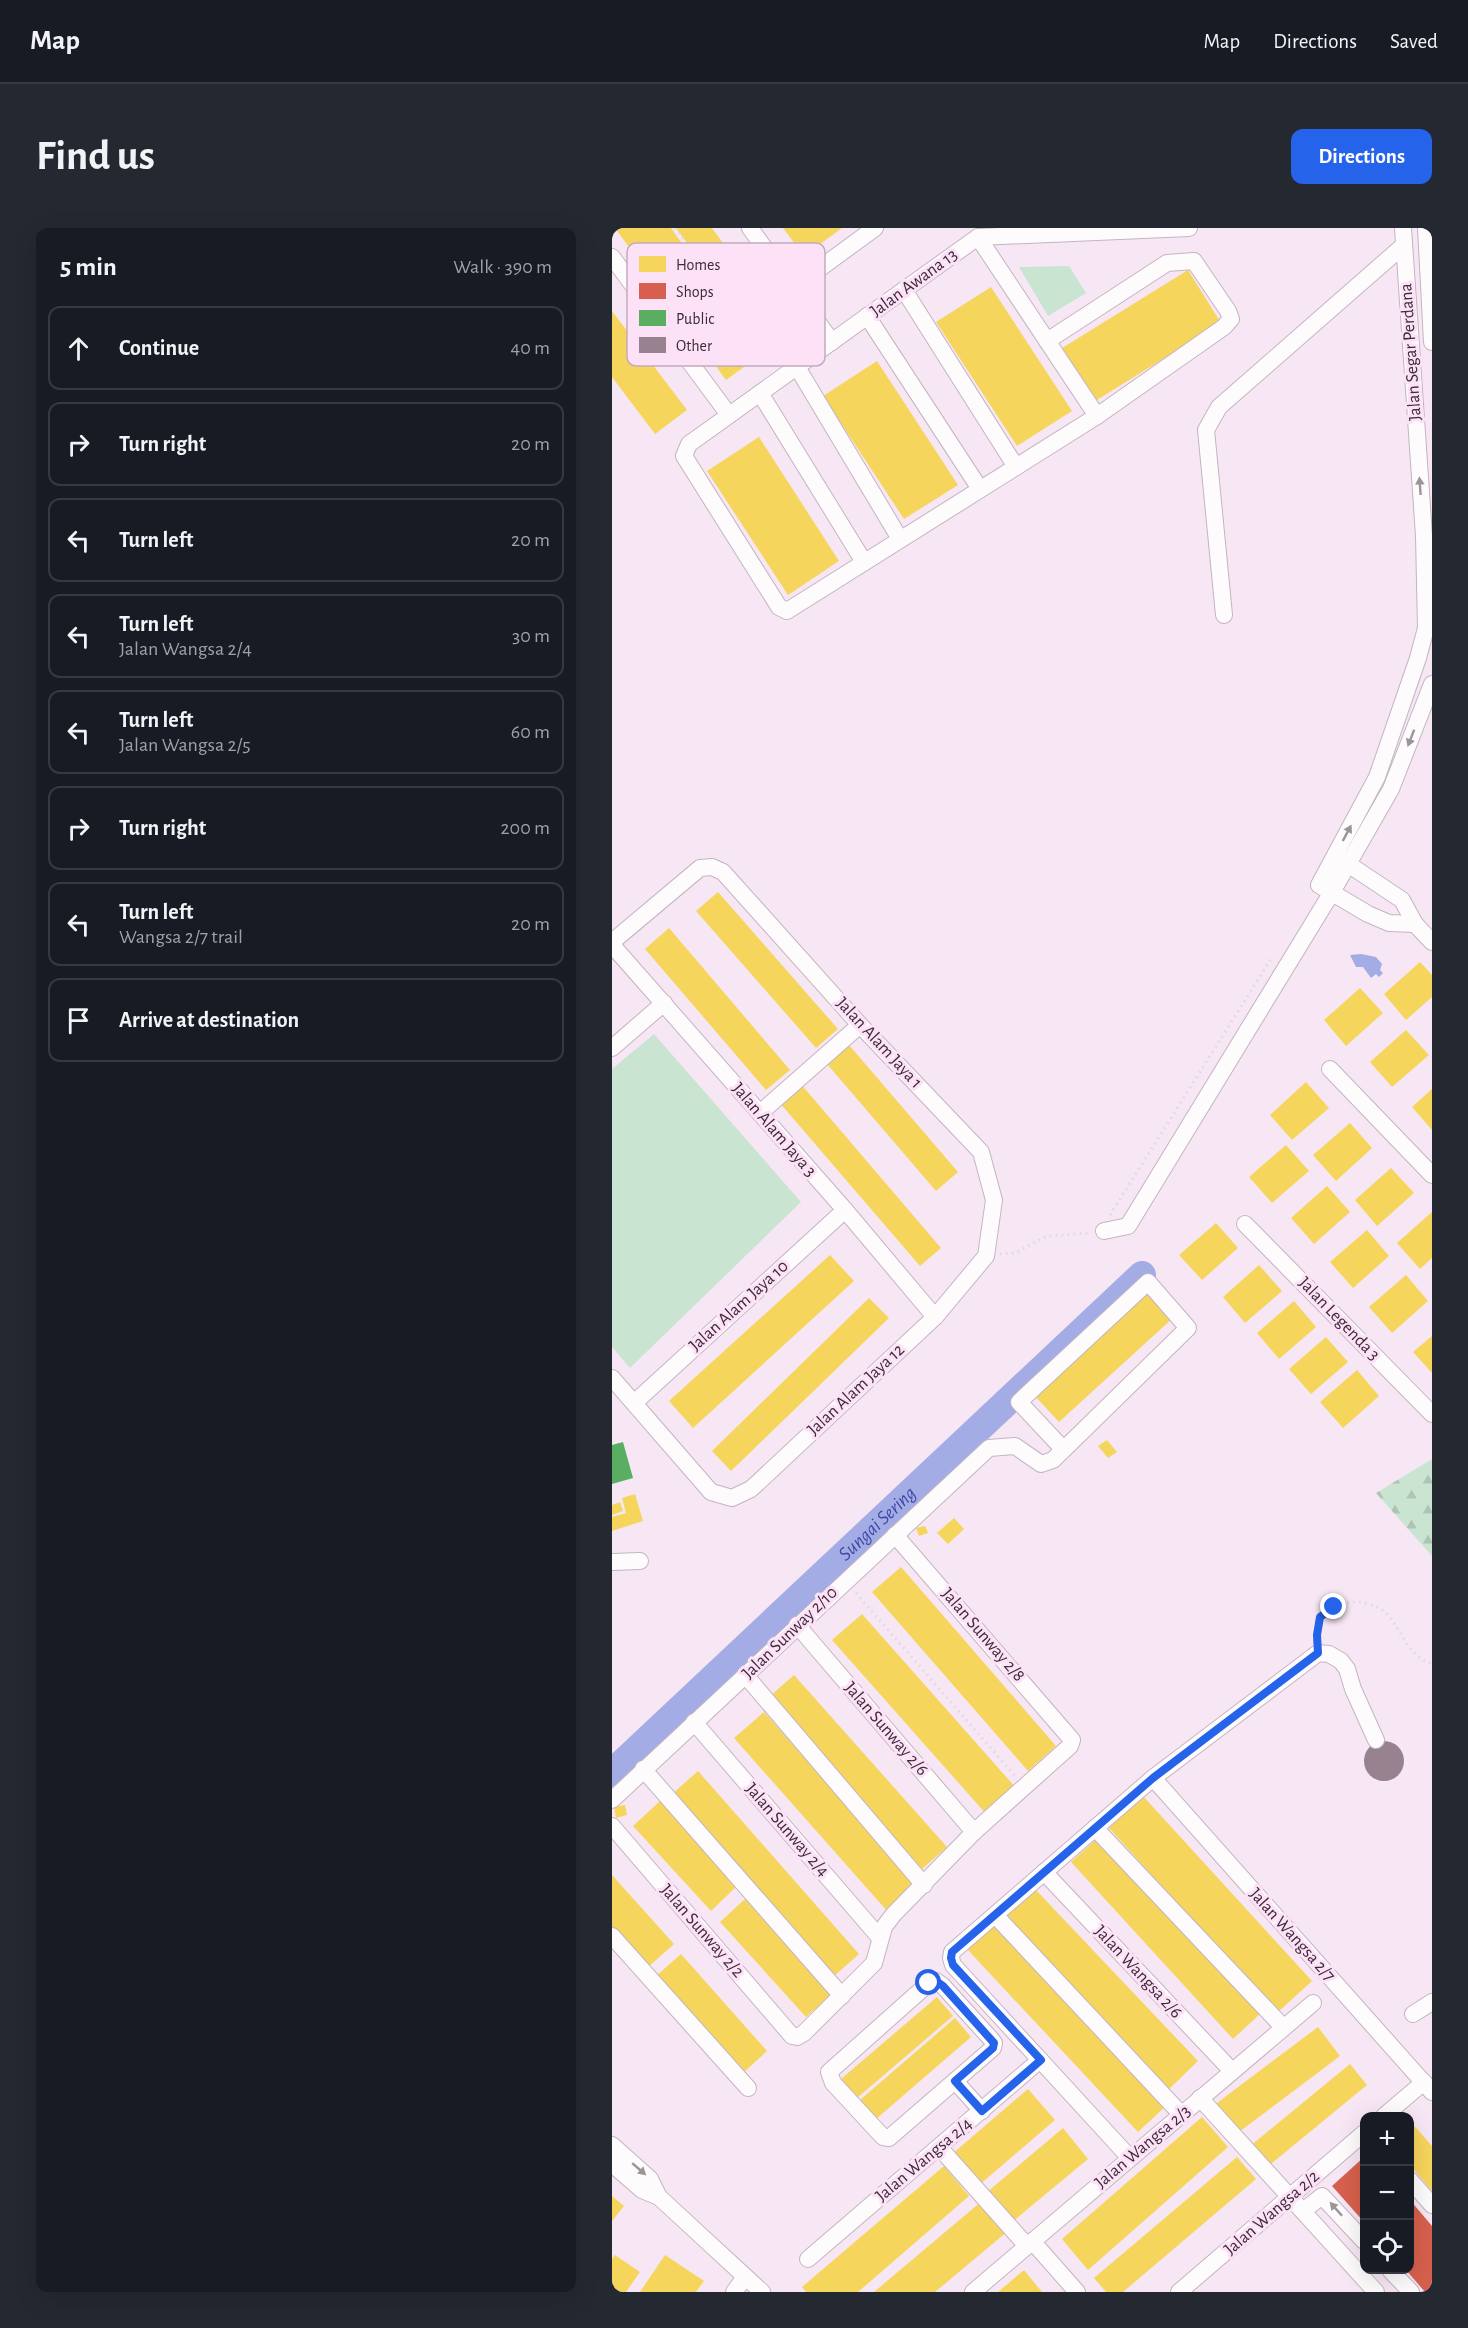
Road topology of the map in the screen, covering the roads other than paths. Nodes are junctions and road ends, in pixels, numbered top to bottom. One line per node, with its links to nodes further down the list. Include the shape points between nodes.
1 (750, 228): 9 (street)
2 (875, 228): 11 (street)
3 (1171, 228): 4 (street); 6 (street)
4 (1189, 228)
5 (1426, 228): 18 (street, Jalan Segar Perdana)
6 (1075, 230): 7 (street)
7 (977, 232): 13 (street, Jalan Awana 13); 16 (street)
8 (1403, 236): 27 (street, Jalan Segar Perdana, one-way to 8); 30 (street, via 1219,407 1206,430)
9 (761, 243)
10 (612, 257): 12 (street)
11 (825, 265)
12 (627, 277)
13 (904, 290): 14 (street, Jalan Awana 13); 25 (street)
14 (867, 316): 17 (street, Jalan Awana 13); 26 (street)
15 (825, 332): 17 (street)
16 (1047, 340): 24 (street); 24 (street, via 1167,263 1194,261 1228,310 1231,319 1224,327)
17 (832, 342): 19 (street, Jalan Awana 13)
18 (1432, 342)
19 (825, 347)
20 (692, 366): 23 (street)
21 (797, 367): 22 (street, Jalan Awana 13); 28 (street)
22 (760, 393): 23 (street, Jalan Awana 13); 29 (street)
23 (729, 416): 29 (street, Jalan Awana 13, via 689,444 684,456 779,607 787,611)
24 (1097, 416): 25 (street)
25 (1016, 467): 26 (street)
26 (980, 489): 28 (street)
27 (1428, 536): 32 (street, Jalan Segar Perdana, one-way to 27, via 1377,777 1426,628)
28 (900, 539): 29 (street)
29 (864, 562)
30 (1224, 615)
31 (1432, 684): 32 (street, Jalan Segar Perdana, one-way to 32, via 1391,789)
32 (1342, 859): 33 (street, Jalan Segar Perdana); 34 (street, via 1402,900)
33 (1326, 889): 34 (street, via 1368,914 1389,922); 45 (street, Jalan Segar Perdana, via 1128,1226)
34 (1414, 924): 35 (street)
35 (1432, 942)
36 (612, 943): 37 (street, Jalan Alam Jaya 3); 38 (street, Jalan Alam Jaya 1, via 700,868 712,867 723,872)
37 (664, 1003): 39 (street); 41 (street, Jalan Alam Jaya 3)
38 (860, 1025): 41 (street); 46 (street, Jalan Alam Jaya 1, via 981,1152 994,1200)
39 (612, 1048)
40 (1330, 1069): 42 (street)
41 (760, 1113): 43 (street, Jalan Alam Jaya 3)
42 (1432, 1175)
43 (845, 1210): 47 (street, Jalan Alam Jaya 3); 49 (street, Jalan Alam Jaya 10)
44 (1245, 1224): 50 (street, Jalan Legenda 3)
45 (1104, 1231)
46 (986, 1256): 47 (street, Jalan Alam Jaya 12)
47 (935, 1317): 49 (street, Jalan Alam Jaya 12, via 751,1489 732,1498 711,1492)
48 (612, 1378): 49 (street)
49 (634, 1402)
50 (1432, 1414)
51 (1063, 1449): 51 (street, Jalan Sunway 2/10, via 1188,1328 1148,1282 1019,1402); 52 (street, Jalan Sunway 2/10, via 1053,1460 1041,1464 1015,1446 989,1448)
52 (895, 1535): 55 (street, Jalan Sunway 2/10); 64 (street, Jalan Sunway 2/8, via 1072,1740 1070,1746)
53 (640, 1561): 54 (street)
54 (612, 1562)
55 (797, 1625): 56 (street, Jalan Sunway 2/10); 64 (street, Jalan Sunway 2/6)
56 (746, 1676): 57 (street, Jalan Sunway 2/10); 66 (street)
57 (694, 1722): 59 (street, Jalan Sunway 2/10); 69 (street, Jalan Sunway 2/4)
58 (1376, 1740): 60 (street, via 1347,1669 1329,1654 1318,1653)
59 (643, 1769): 61 (street, Jalan Sunway 2/10); 70 (street)
60 (1153, 1778): 63 (street); 78 (street, Jalan Wangsa 2/7)
61 (612, 1800)
62 (612, 1826): 70 (street, Jalan Sunway 2/2, via 792,2036 804,2033)
63 (1095, 1828): 65 (street); 74 (street)
64 (974, 1832): 66 (street)
65 (1044, 1872): 67 (street); 76 (street, Jalan Wangsa 2/6)
66 (924, 1885): 69 (street, via 893,1915)
67 (995, 1915): 75 (street, via 952,1952 953,1965); 83 (street)
68 (612, 1936): 79 (street)
69 (880, 1938): 70 (street, via 874,1963)
70 (842, 1996)
71 (1432, 2002): 73 (street)
72 (1313, 2003): 74 (street, Jalan Wangsa 2/3)
73 (1413, 2014)
74 (1283, 2027): 76 (street, Jalan Wangsa 2/3)
75 (1041, 2060): 81 (street, Jalan Wangsa 2/4); 87 (street)
76 (1232, 2071): 80 (street, Jalan Wangsa 2/3)
77 (955, 2081): 77 (street, via 889,2138 883,2137 833,2083 829,2072 929,1983 936,1981 994,2043); 81 (street)
78 (1428, 2087): 82 (street)
79 (748, 2088)
80 (1200, 2098): 83 (street, Jalan Wangsa 2/3); 91 (street)
81 (982, 2111): 86 (street, Jalan Wangsa 2/4)
82 (1390, 2112)
83 (1181, 2115): 87 (street, Jalan Wangsa 2/3)
84 (1360, 2137): 91 (street, Jalan Wangsa 2/2)
85 (612, 2145): 90 (street, one-way to 90, via 650,2179)
86 (939, 2148): 95 (street); 96 (street, Jalan Wangsa 2/4)
87 (1130, 2158): 95 (street, Jalan Wangsa 2/3)
88 (612, 2164): 90 (street, via 642,2190)
89 (1414, 2185): 92 (street)
90 (659, 2197): 98 (street)
91 (1290, 2197): 93 (street); 103 (street, Jalan Wangsa 2/2)
92 (1432, 2205)
93 (1303, 2211): 94 (street, one-way to 93, via 1322,2196); 104 (street)
94 (1360, 2236)
95 (1030, 2244): 101 (street, Jalan Wangsa 2/3); 102 (street)
96 (808, 2259)
97 (1394, 2274): 105 (street)
98 (745, 2277): 99 (street); 100 (street)
99 (734, 2292)
100 (762, 2292)
101 (973, 2292)
102 (1077, 2292)
103 (1179, 2292)
104 (1377, 2292)
105 (1411, 2292)

